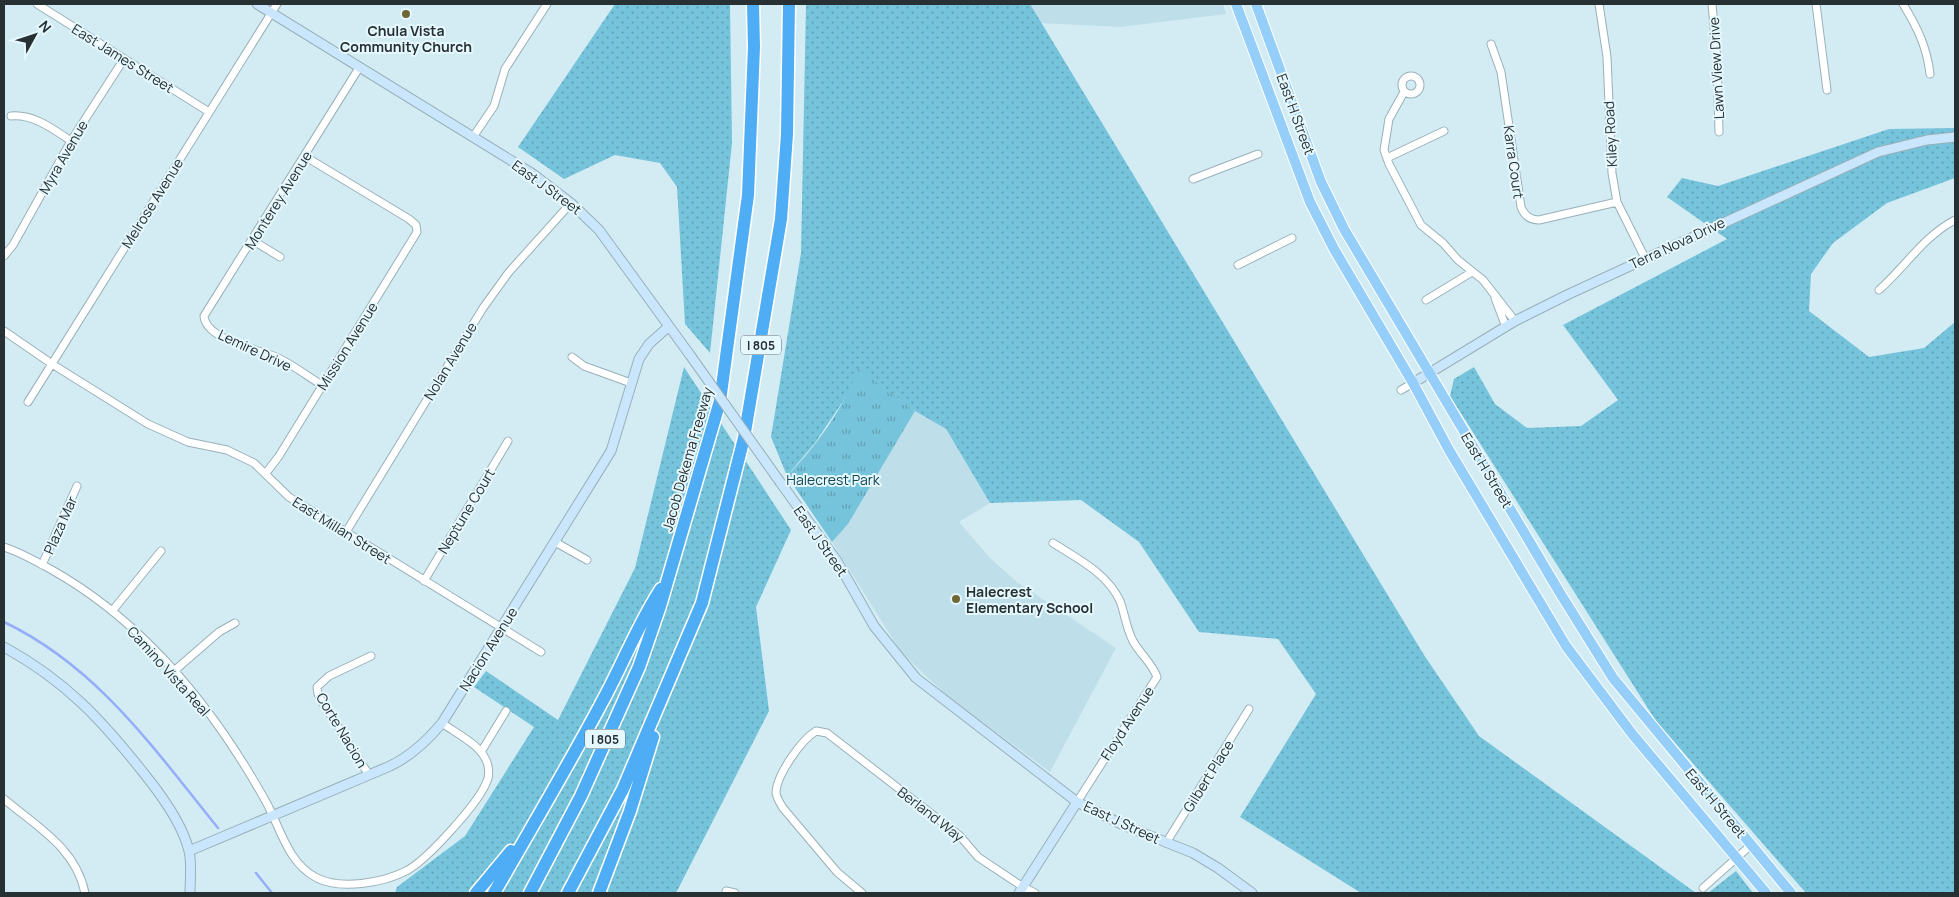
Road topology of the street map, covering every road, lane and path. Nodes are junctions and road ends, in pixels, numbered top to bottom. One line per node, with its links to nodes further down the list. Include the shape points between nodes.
1 (37, 4): 15 (street, East James Street)
2 (257, 4): 13 (street, East J Street)
3 (277, 4): 13 (street, Melrose Avenue)
4 (547, 4): 24 (street, via 505,69 494,106)
5 (753, 4): 67 (highway, Jacob Dekema Freeway / I 805, via 748,195 720,401)
6 (789, 4): 76 (highway, I 805, via 782,210 762,340 744,438 702,604)
7 (1236, 4): 53 (main road, East H Street, via 1310,202)
8 (1256, 4): 51 (main road, East H Street, via 1321,182 1344,229)
9 (1598, 4): 31 (street, Kiley Road, via 1607,57 1612,173)
10 (1712, 4): 23 (street, Lawn View Drive)
11 (1816, 4): 18 (street)
12 (1903, 4): 17 (street, via 1920,33 1928,54)
13 (271, 13): 16 (street, East J Street); 20 (street, Melrose Avenue)
14 (1491, 44): 31 (street, Karra Court, via 1501,72 1521,207 1525,214 1530,219 1539,220)
15 (124, 59): 20 (street, East James Street); 26 (street, Myra Avenue)
16 (359, 68): 24 (street, East J Street); 28 (street, Monterey Avenue)
17 (1930, 74)
18 (1826, 90)
19 (1404, 92): 29 (street, via 1389,119 1384,150)
20 (209, 112): 50 (street, Melrose Avenue)
21 (11, 116): 26 (street, via 40,121)
22 (1444, 131): 29 (street)
23 (1719, 132)
24 (473, 137): 32 (street, East J Street, via 548,184)
25 (1955, 138): 38 (street, Terra Nova Drive, via 1927,140 1878,152)
26 (71, 141): 36 (street, Myra Avenue)
27 (1258, 154): 30 (street)
28 (306, 157): 35 (street, Monterey Avenue); 54 (street, Mission Avenue, via 409,219 416,225 417,232)
29 (1386, 158): 40 (street, via 1421,224)
30 (1193, 179)
31 (1618, 202): 38 (street, Kiley Road)
32 (571, 203): 45 (street, East J Street, via 599,230); 60 (street, Nolan Avenue, via 509,272 483,308)
33 (1955, 220): 42 (street, via 1925,241)
34 (1292, 238): 39 (street)
35 (252, 240): 37 (street); 48 (street, Monterey Avenue, via 204,316)
36 (4, 256)
37 (280, 257)
38 (1645, 258): 44 (street, Terra Nova Drive)
39 (1238, 265)
40 (1472, 272): 41 (street); 43 (street)
41 (1491, 289): 44 (street); 46 (street)
42 (1880, 290)
43 (1426, 300)
44 (1515, 321): 46 (street, Terra Nova Drive)
45 (668, 327): 52 (street, Nacion Avenue, via 644,351); 83 (street, East J Street, bridge, via 837,561 874,626 916,678)
46 (1506, 327): 51 (street, Terra Nova Drive)
47 (4, 331): 50 (street, East Millan Street)
48 (212, 331): 54 (street, Lemire Drive, via 241,346 276,357)
49 (572, 357): 52 (street, via 584,366)
50 (52, 364): 56 (street, Melrose Avenue); 58 (street, East Millan Street, via 168,435 227,450 254,463)
51 (1430, 373): 53 (street, Terra Nova Drive); 87 (main road, East H Street, via 1613,678)
52 (631, 383): 61 (street, Nacion Avenue, via 611,451)
53 (1413, 383): 55 (street); 89 (main road, East H Street, via 1449,450 1566,646 1634,735)
54 (322, 385): 58 (street, Mission Avenue, via 280,456)
55 (1401, 390)
56 (28, 402)
57 (508, 441): 68 (street, Neptune Court)
58 (266, 473): 60 (street, East Millan Street, via 289,497)
59 (77, 486): 66 (street, Plaza Mar)
60 (346, 532): 68 (street, East Millan Street)
61 (555, 542): 65 (street); 71 (street, Nacion Avenue)
62 (1053, 543): 83 (street, Floyd Avenue, via 1112,585 1133,640 1157,677)
63 (4, 547): 66 (street, Camino Vista Real)
64 (161, 551): 69 (street)
65 (587, 560)
66 (42, 564): 69 (street, Camino Vista Real)
67 (668, 579): 85 (highway, via 647,611 627,657 565,772); 98 (highway, Jacob Dekema Freeway / I 805, via 639,667 581,796)
68 (424, 581): 71 (street, East Millan Street)
69 (113, 610): 75 (street, Camino Vista Real)
70 (235, 623): 75 (street, via 219,632)
71 (501, 628): 73 (street, East Millan Street); 79 (street, Nacion Avenue)
72 (4, 646): 88 (street, via 56,680 90,709 156,789)
73 (541, 652)
74 (371, 656): 81 (street, Corte Nacion, via 329,676 317,687 321,700)
75 (174, 671): 84 (street, Camino Vista Real, via 217,725)
76 (671, 675): 99 (highway, I 805, via 623,789); 100 (highway, via 630,811)
77 (1250, 709): 86 (street, Gilbert Place)
78 (506, 711): 80 (street)
79 (442, 723): 80 (street); 81 (street, Nacion Avenue, via 412,753)
80 (481, 752): 84 (street, Camino Vista Real, via 488,767 488,780 467,812 430,853 415,866 396,875 352,883 326,882 315,877 292,857)
81 (369, 776): 84 (street, Nacion Avenue)
82 (4, 799): 94 (street, via 71,856 82,876)
83 (1078, 802): 86 (street, East J Street); 92 (street, Floyd Avenue)
84 (273, 816): 88 (street, Nacion Avenue)
85 (528, 833): 96 (highway); 97 (highway)
86 (1166, 842): 90 (street, East J Street, via 1193,853)
87 (1751, 845): 89 (street); 107 (main road, East H Street)
88 (189, 851): 95 (street)
89 (1738, 858): 91 (street); 106 (main road, East H Street)
90 (1240, 883): 104 (street, East J Street); 105 (street, East J Street)
91 (1703, 888)
92 (1020, 890): 102 (street, Berland Way, via 978,857 960,836 827,733 816,731 778,778 777,799 837,872); 103 (street, Berland Way)
93 (726, 891): 101 (street)
94 (85, 893)
95 (190, 893)
96 (476, 893)
97 (494, 893)
98 (530, 893)
99 (568, 893)
100 (599, 893)
101 (735, 893)
102 (862, 893)
103 (1035, 893)
104 (1252, 893)
105 (1259, 893)
106 (1766, 893)
107 (1791, 893)

